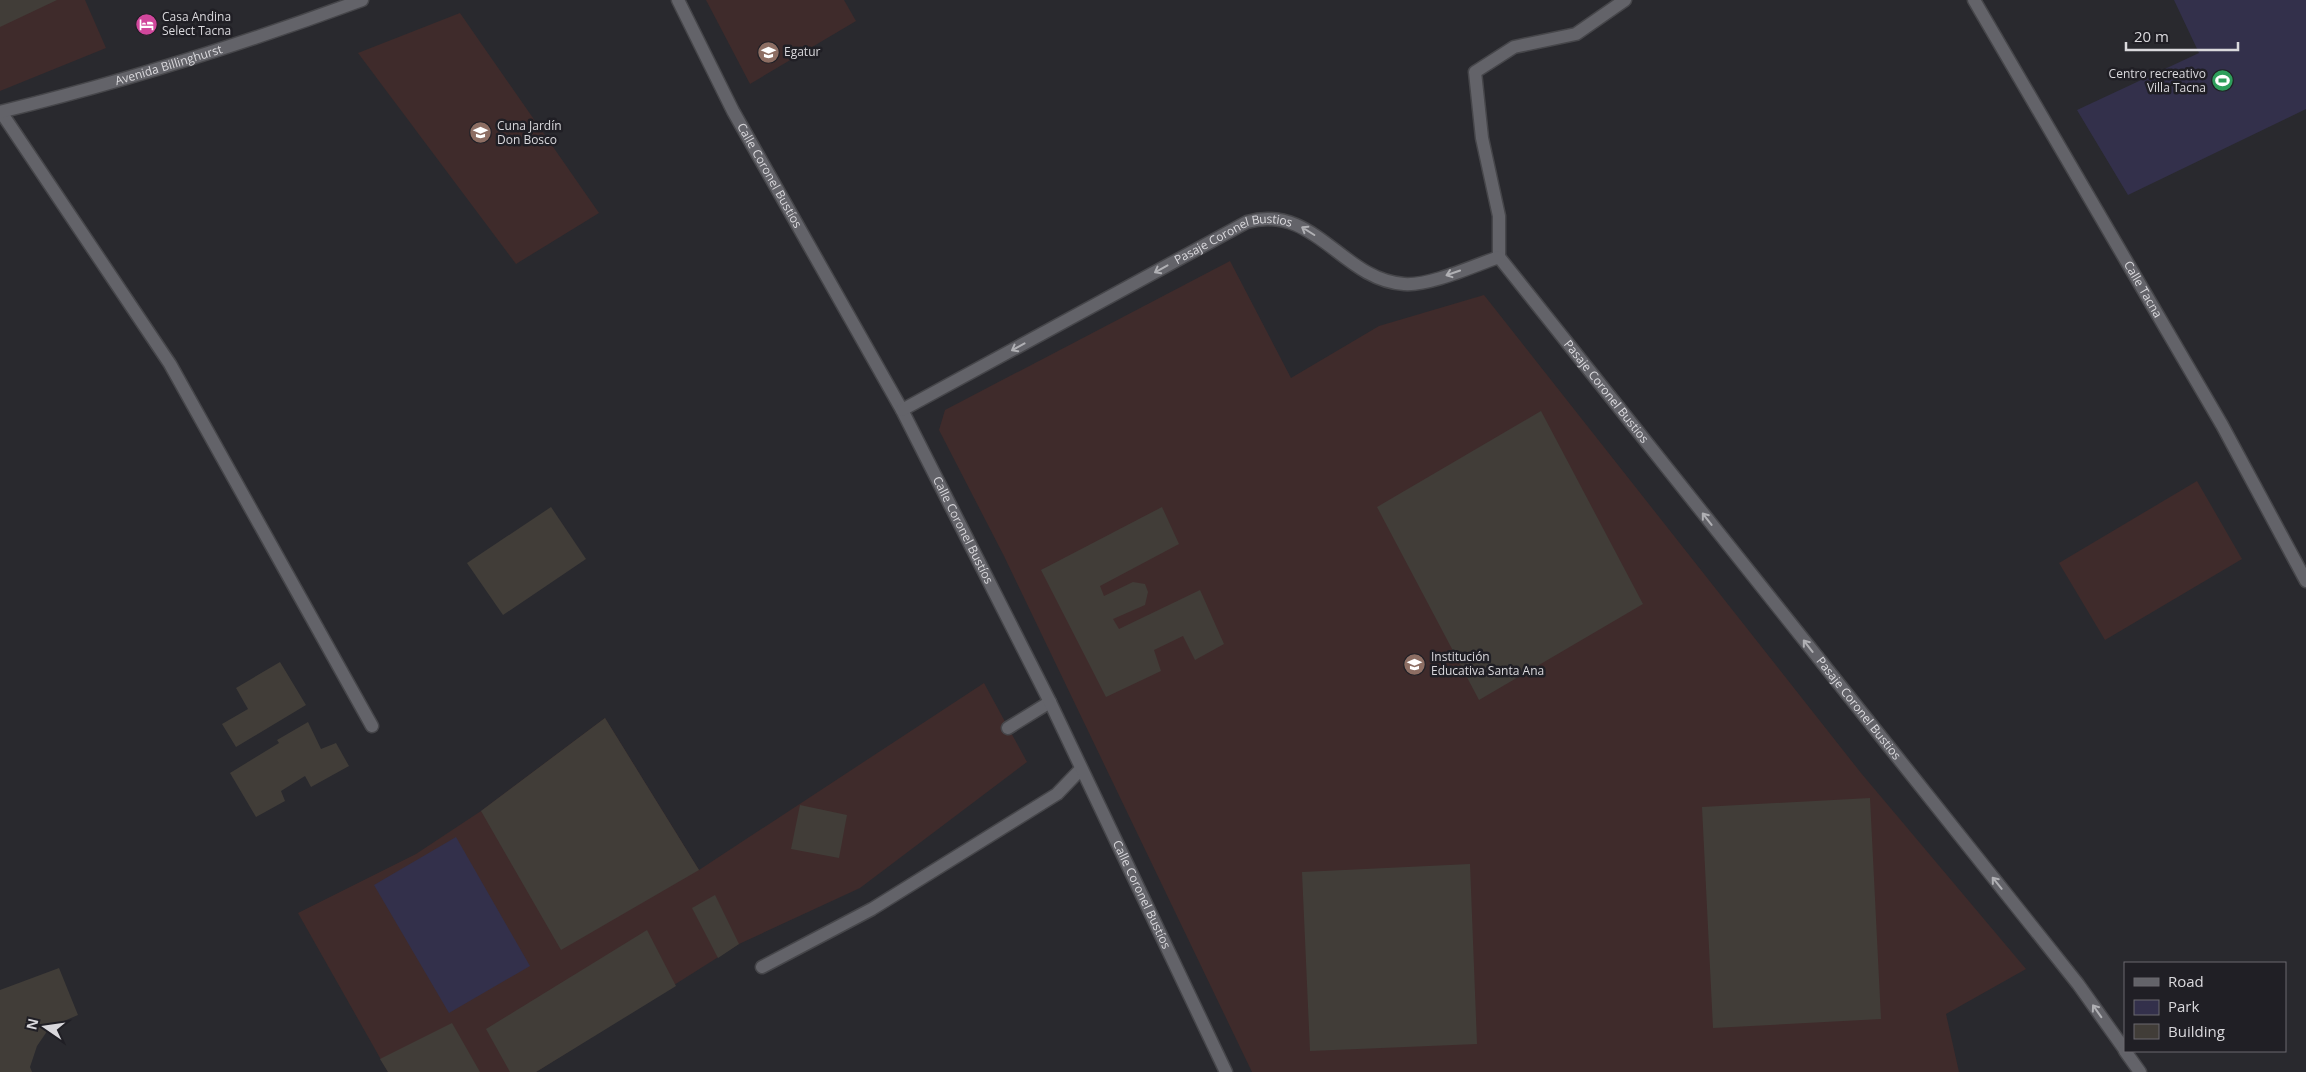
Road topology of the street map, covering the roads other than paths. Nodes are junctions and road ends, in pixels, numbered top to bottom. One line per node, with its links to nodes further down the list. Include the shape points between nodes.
1 (362, 0): 5 (street, Avenida Billinghurst, via 143,74)
2 (678, 0): 7 (street, Calle Coronel Bustíos, via 733,110)
3 (1625, 0): 6 (street, via 1576,34 1514,48 1475,72 1482,138 1499,216)
4 (1974, 0): 8 (street, Calle Tacna, via 2222,425)
5 (1, 112): 10 (street, via 170,364)
6 (1500, 257): 7 (street, Pasaje Coronel Bustios, one-way to 7, via 1418,285 1388,282 1370,275 1300,226 1273,218 1247,222); 14 (street, Pasaje Coronel Bustios, one-way to 6, via 2078,984)
7 (902, 410): 9 (street, Calle Coronel Bustíos)
8 (2306, 581)
9 (1050, 702): 11 (street); 12 (street, Calle Coronel Bustíos)
10 (372, 726)
11 (1008, 728)
12 (1081, 769): 13 (street, via 1057,794 872,909); 16 (street, Calle Coronel Bustíos)
13 (762, 967)
14 (2124, 1050)
15 (2126, 1052): 17 (street, Pasaje Coronel Bustios)
16 (1226, 1072)
17 (2140, 1072)

